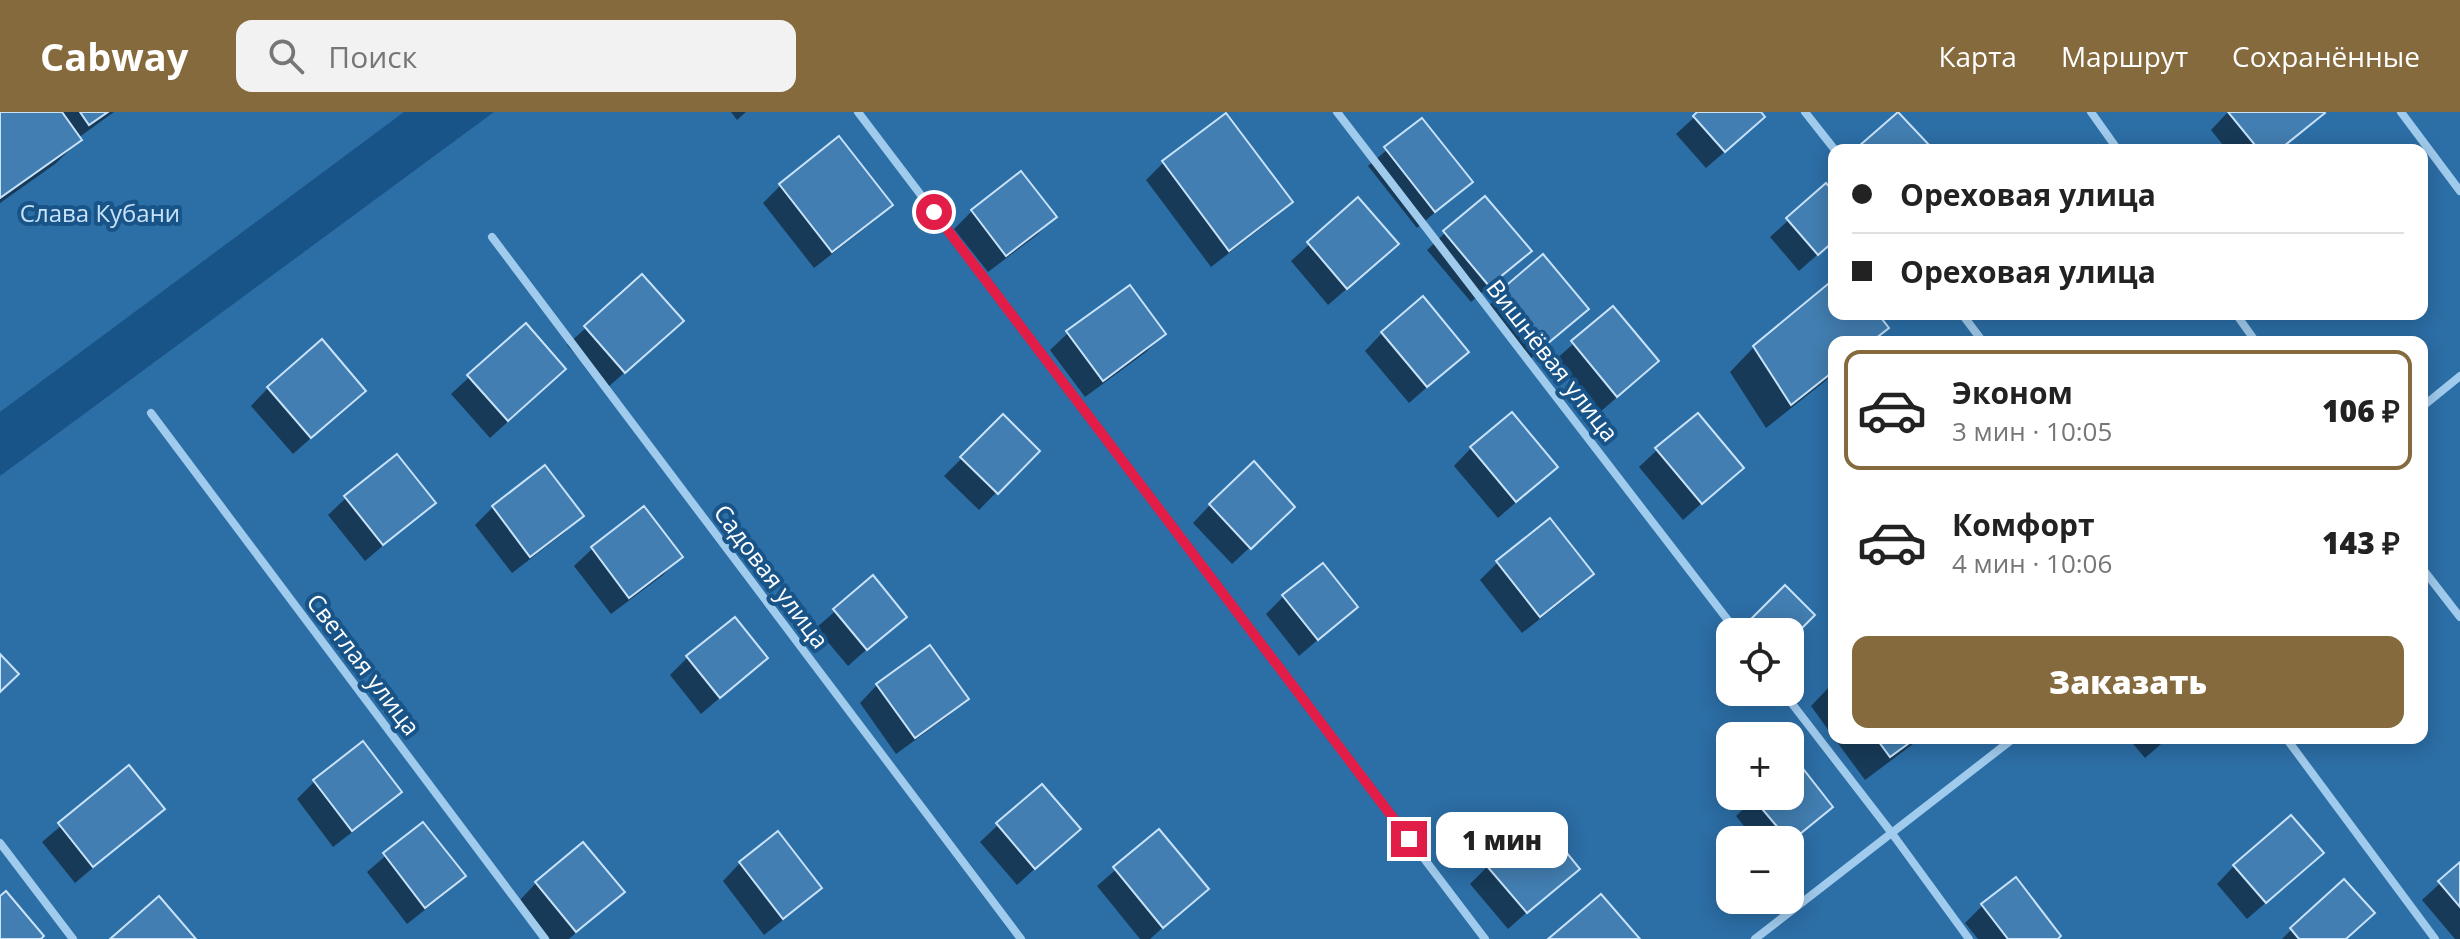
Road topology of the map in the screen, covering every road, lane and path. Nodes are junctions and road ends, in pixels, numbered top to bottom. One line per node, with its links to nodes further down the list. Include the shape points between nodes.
1 (858, 112): 26 (street)
2 (1337, 112): 17 (street, Вишнёвая улица)
3 (1805, 112): 6 (street)
4 (2091, 112): 7 (street)
5 (2401, 112): 8 (street)
6 (1830, 144)
7 (2114, 144)
8 (2425, 144)
9 (2428, 148): 10 (street)
10 (2460, 191)
11 (492, 237): 25 (street, Садовая улица)
12 (2460, 376): 13 (street)
13 (2428, 402)
14 (151, 413): 24 (street, Светлая улица)
15 (2428, 576): 16 (street)
16 (2460, 617)
17 (1726, 618)
18 (1794, 706): 21 (street)
19 (2006, 744): 21 (street)
20 (2290, 744): 29 (street)
21 (1891, 832): 27 (street); 28 (street)
22 (0, 843): 23 (street)
23 (73, 939)
24 (545, 939)
25 (1021, 939)
26 (1485, 939)
27 (1755, 939)
28 (1969, 939)
29 (2435, 939)

